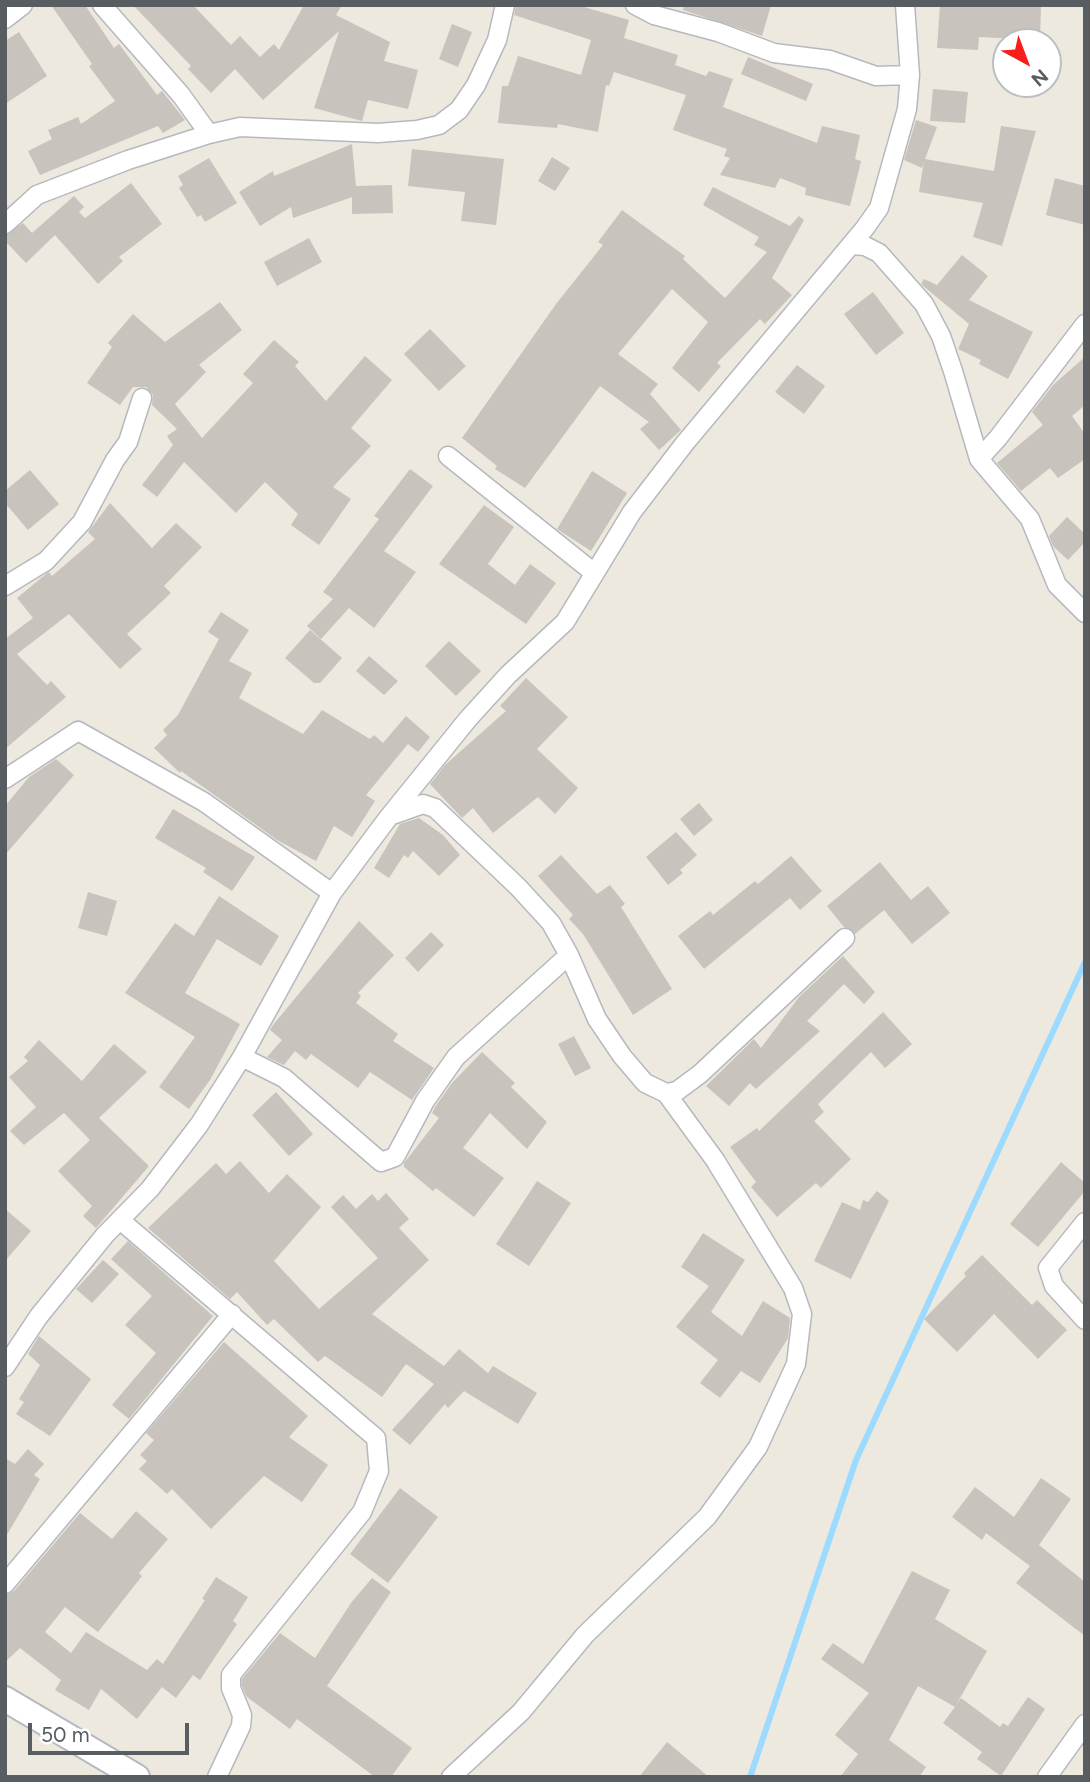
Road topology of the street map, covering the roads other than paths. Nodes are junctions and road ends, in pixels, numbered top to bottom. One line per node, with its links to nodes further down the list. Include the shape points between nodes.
1 (23, 5): 6 (street)
2 (102, 5): 8 (street)
3 (505, 5): 8 (street, via 497,40 476,85 459,110 439,124 378,133 240,127)
4 (635, 5): 7 (street, via 774,53 830,60 876,76)
5 (905, 5): 7 (street)
6 (5, 19)
7 (910, 75): 10 (street, via 907,109 879,208)
8 (209, 134): 9 (street, via 37,195)
9 (5, 224)
10 (851, 245): 14 (street, via 879,253 924,304 941,336); 15 (street, via 685,443)
11 (1085, 324): 14 (street)
12 (142, 398): 16 (street, via 132,435 82,522 46,561)
13 (448, 456): 15 (street)
14 (979, 458): 17 (street, via 1030,519 1057,585)
15 (593, 572): 19 (street, via 565,622 468,719)
16 (5, 586)
17 (1085, 613)
18 (5, 779): 20 (street, via 78,732 204,802)
19 (388, 818): 20 (street); 22 (street, via 423,804 442,813 551,923)
20 (332, 893): 23 (street)
21 (845, 938): 24 (street, via 700,1074 677,1091)
22 (569, 955): 23 (street, via 456,1057 425,1101 395,1157 381,1162 284,1078); 24 (street, via 597,1019 622,1056 645,1083)
23 (242, 1057): 25 (street, via 199,1125)
24 (666, 1093): 36 (street, via 715,1160 793,1288 802,1314 796,1364 758,1447 707,1517 585,1635 521,1712)
25 (120, 1220): 27 (street); 29 (street, via 39,1316)
26 (1085, 1222): 28 (street, via 1048,1268 1054,1286)
27 (232, 1314): 30 (street); 35 (street, via 376,1438 379,1471 362,1512 231,1675 241,1726)
28 (1085, 1320)
29 (5, 1367)
30 (5, 1584)
31 (5, 1699): 34 (main road)
32 (1085, 1724): 33 (street)
33 (1077, 1748): 37 (street)
34 (137, 1777)
35 (217, 1777)
36 (451, 1777)
37 (1047, 1777)

